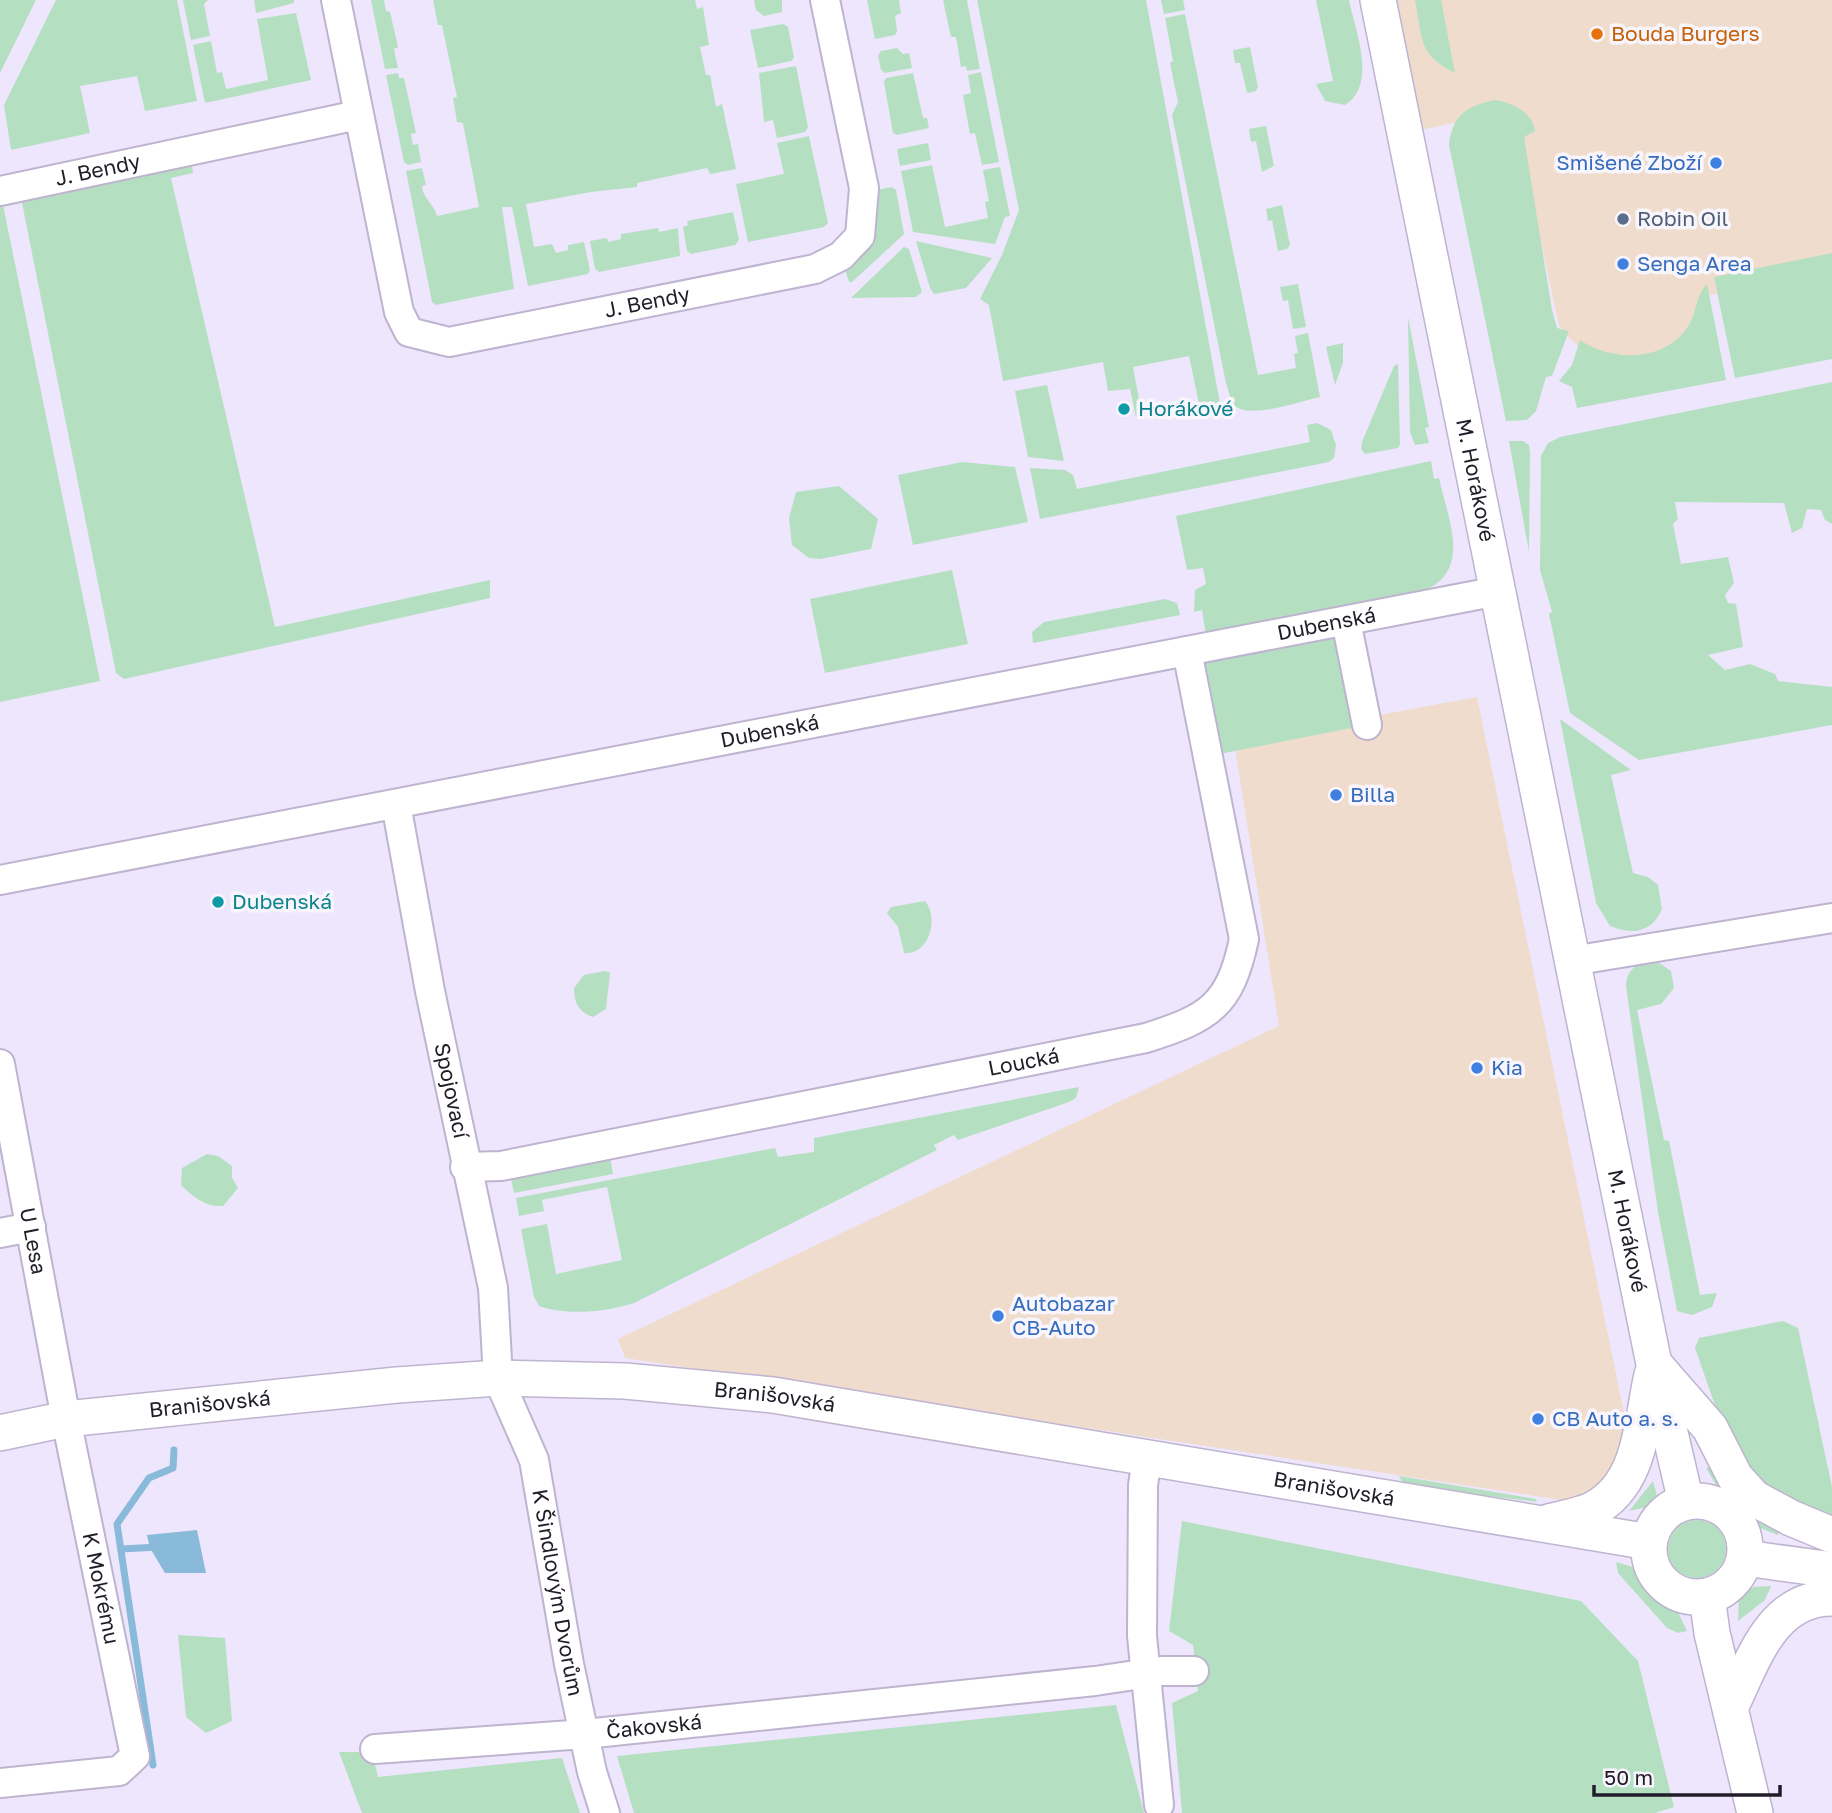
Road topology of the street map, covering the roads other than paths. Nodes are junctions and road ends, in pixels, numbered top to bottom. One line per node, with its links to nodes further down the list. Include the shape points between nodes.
1 (336, 0): 4 (street, J. Bendy)
2 (825, 0): 4 (street, J. Bendy, via 864,188 860,236 841,256 815,269 449,342 409,332 399,312)
3 (1378, 0): 6 (street, M. Horákové)
4 (358, 116): 5 (street, J. Bendy)
5 (0, 191)
6 (1497, 591): 7 (street, Dubenská); 13 (street, M. Horákové)
7 (1346, 621): 8 (street, Dubenská); 9 (street)
8 (1187, 651): 10 (street, Dubenská); 15 (street, Loucká, via 1244,939 1237,973 1217,1004 1191,1023 1146,1038 501,1167)
9 (1367, 725)
10 (396, 804): 11 (street, Dubenská); 15 (street, Spojovací)
11 (0, 880)
12 (1832, 918): 13 (street)
13 (1572, 961): 18 (street, M. Horákové)
14 (0, 1064): 16 (street, U Lesa)
15 (466, 1167): 19 (street, Spojovací, via 493,1288)
16 (31, 1227): 17 (street); 20 (street, U Lesa)
17 (0, 1233)
18 (1654, 1364): 23 (street, M. Horákové); 24 (street, Branišovská, via 1633,1469 1617,1492 1592,1510); 25 (street, via 1710,1428 1735,1477 1754,1498)
19 (498, 1378): 20 (street, Branišovská); 22 (street, Branišovská, via 625,1381 773,1395); 34 (street, K Šindlovým Dvorům, via 534,1460)
20 (66, 1419): 21 (street, Branišovská); 36 (street, K Mokrému, via 135,1756 119,1771)
21 (0, 1433)
22 (1147, 1458): 24 (street, Branišovská); 32 (street, via 1143,1485)
23 (1686, 1502): 26 (street, via 1658,1521); 27 (street, via 1709,1502 1734,1517 1744,1535)
24 (1543, 1524): 26 (street, Branišovská)
25 (1832, 1535)
26 (1649, 1542): 29 (street, via 1652,1567 1667,1587 1682,1595)
27 (1745, 1558): 28 (street); 29 (street, via 1732,1582)
28 (1832, 1570)
29 (1707, 1596): 33 (street)
30 (1832, 1598): 33 (street, via 1801,1605 1767,1631)
31 (1194, 1671): 32 (street, Čakovská)
32 (1145, 1675): 34 (street, Čakovská); 37 (street)
33 (1731, 1706): 39 (street)
34 (585, 1734): 35 (street, Čakovská); 38 (street, K Šindlovým Dvorům)
35 (375, 1749)
36 (0, 1783)
37 (1159, 1805)
38 (605, 1813)
39 (1755, 1813)

